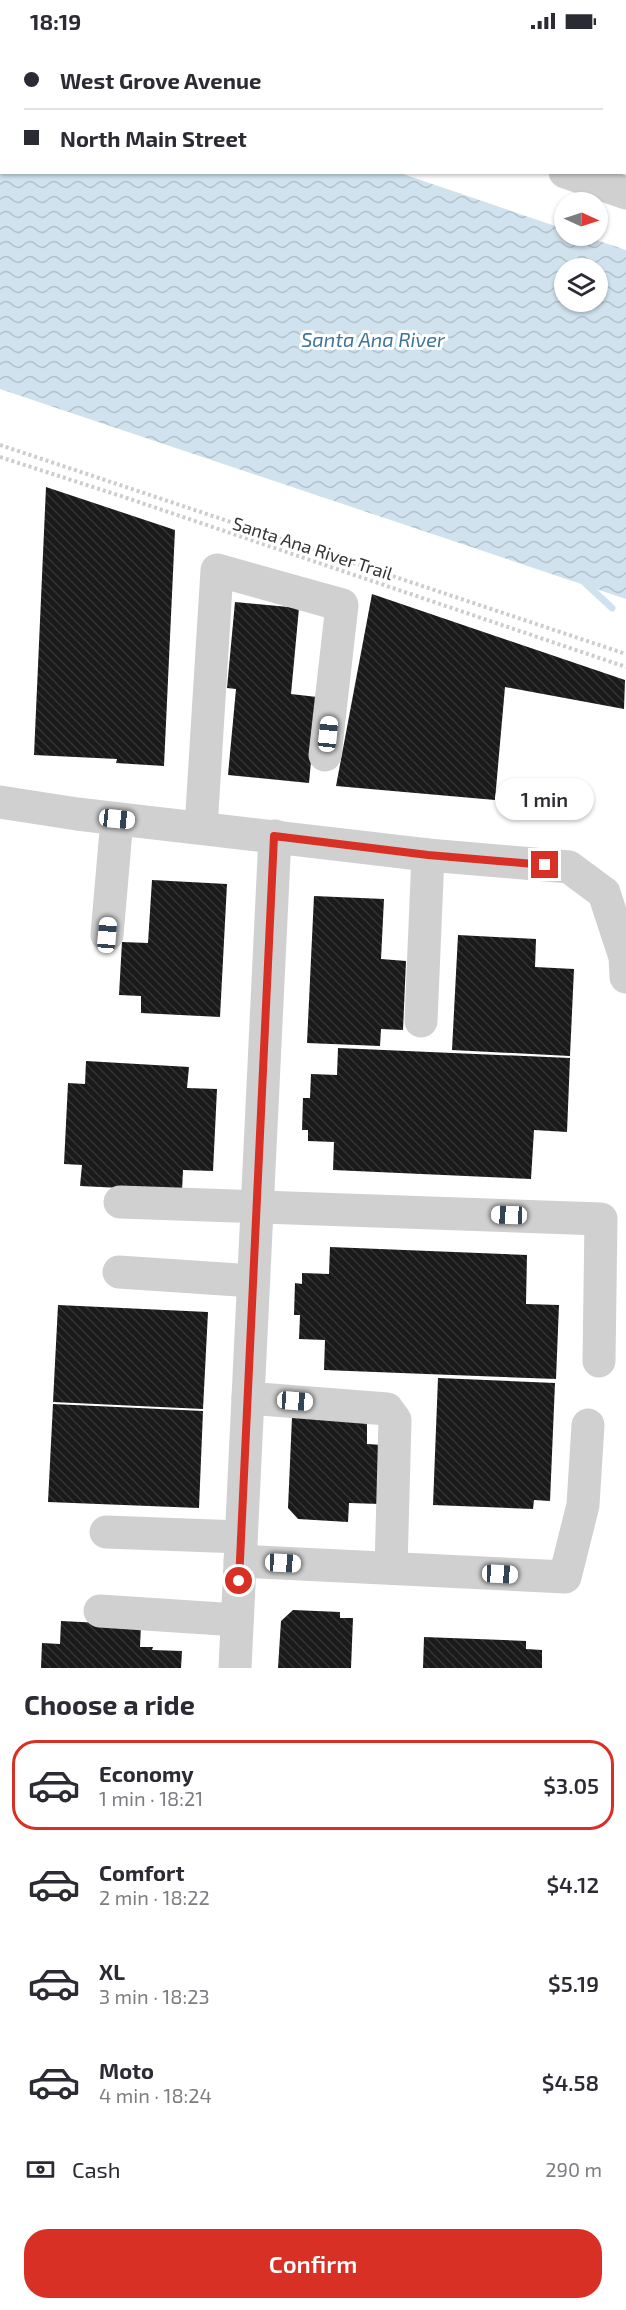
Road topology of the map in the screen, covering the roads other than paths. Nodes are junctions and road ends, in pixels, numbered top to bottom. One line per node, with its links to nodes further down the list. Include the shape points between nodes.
1 (571, 174): 2 (street)
2 (626, 193)
3 (325, 755): 6 (street, via 342,605 217,570)
4 (0, 802): 5 (street)
5 (117, 819): 6 (street); 10 (street)
6 (201, 828): 7 (street)
7 (274, 836): 8 (street); 14 (street)
8 (428, 855): 9 (street, via 569,867); 12 (street)
9 (615, 894): 11 (street)
10 (107, 935)
11 (626, 977)
12 (421, 1021)
13 (120, 1202): 14 (street)
14 (257, 1206): 16 (street); 17 (street, via 601,1219)
15 (119, 1272): 16 (street)
16 (253, 1281): 18 (street)
17 (599, 1361)
18 (248, 1398): 21 (street); 22 (street, via 387,1409 395,1419)
19 (588, 1425): 22 (street, via 584,1505 565,1577)
20 (106, 1532): 21 (street)
21 (240, 1549): 22 (street); 24 (street)
22 (391, 1568)
23 (100, 1611): 24 (street)
24 (237, 1620): 25 (street)
25 (235, 1668)

